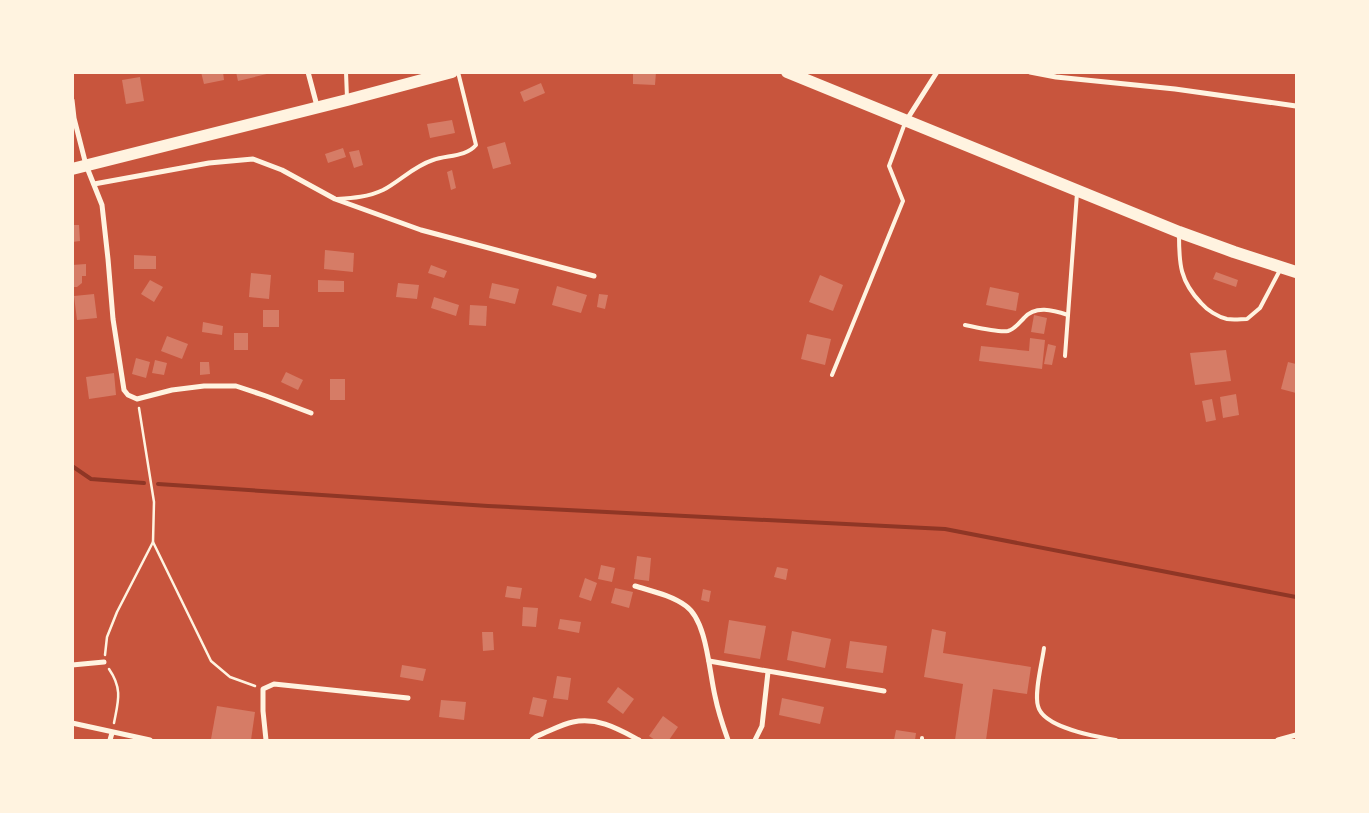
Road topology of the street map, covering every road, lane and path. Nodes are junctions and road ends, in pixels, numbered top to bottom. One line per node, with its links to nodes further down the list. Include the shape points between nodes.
1 (308, 72): 11 (street)
2 (346, 72): 9 (lane)
3 (452, 72): 9 (main road)
4 (458, 72): 17 (lane, via 476,145 472,150 427,161 382,190 362,197)
5 (787, 72): 12 (main road)
6 (936, 72): 12 (street)
7 (1030, 72): 10 (street, via 1056,78 1175,89)
8 (72, 100): 13 (street)
9 (347, 100): 11 (main road)
10 (1296, 106)
11 (317, 108): 13 (main road)
12 (906, 121): 16 (main road); 25 (lane, via 889,166 903,201)
13 (86, 165): 14 (main road); 15 (street)
14 (72, 169)
15 (94, 184): 17 (street, via 209,163 253,159 282,170); 26 (street, via 102,205 112,319 124,390)
16 (1077, 190): 18 (main road); 22 (lane)
17 (335, 199): 21 (street, via 421,230)
18 (1180, 232): 19 (main road); 19 (lane, via 1184,281 1207,310 1226,319 1247,319 1260,308)
19 (1281, 268): 20 (main road)
20 (1296, 272)
21 (594, 276)
22 (1068, 315): 23 (lane, via 1038,309 1003,332); 24 (lane)
23 (965, 325)
24 (1065, 356)
25 (832, 375)
26 (137, 399): 27 (street, via 172,390 236,386); 28 (path, via 154,502)
27 (311, 413)
28 (153, 542): 32 (path, via 117,612 107,637); 35 (path, via 211,661 230,677)
29 (635, 586): 31 (street, via 676,600 695,615)
30 (1044, 648): 48 (lane, via 1037,696 1042,714 1064,728)
31 (709, 661): 34 (street); 46 (street)
32 (104, 662): 33 (street); 39 (path, via 114,676 119,695)
33 (72, 665)
34 (768, 672): 36 (street); 47 (street, via 762,726)
35 (263, 688): 37 (street, via 274,684); 43 (street)
36 (884, 691)
37 (408, 698)
38 (72, 723): 39 (street)
39 (112, 733): 41 (street); 42 (street)
40 (1296, 735): 49 (street)
41 (110, 740)
42 (150, 740)
43 (266, 740)
44 (532, 740): 45 (street, via 572,722 590,721 609,724)
45 (639, 740)
46 (728, 740)
47 (755, 740)
48 (1116, 740)
49 (1278, 740)

